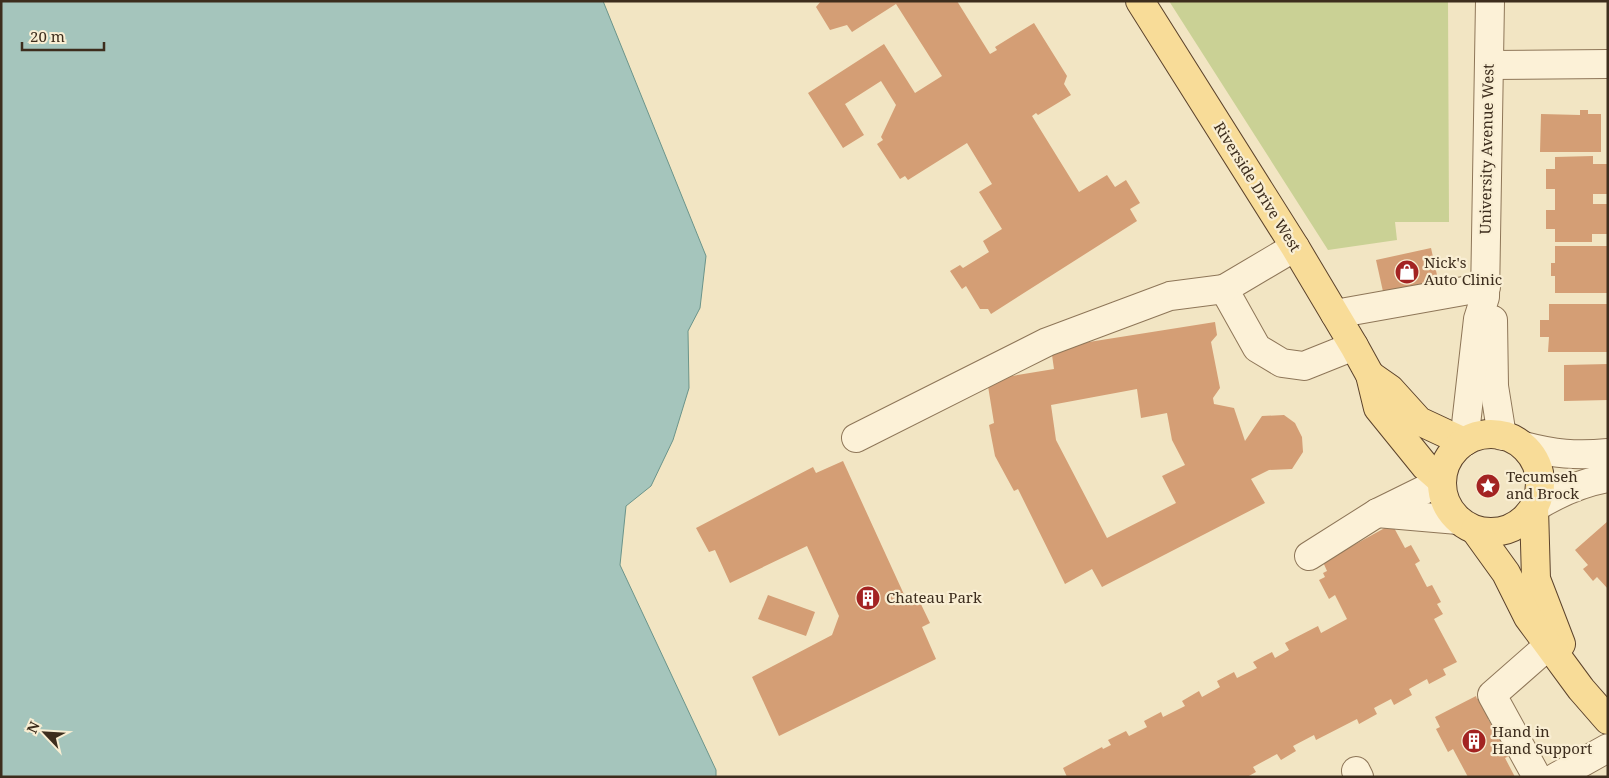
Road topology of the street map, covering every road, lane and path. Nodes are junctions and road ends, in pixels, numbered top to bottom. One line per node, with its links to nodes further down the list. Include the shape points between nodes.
1 (1140, 1): 5 (main road, Riverside Drive West)
2 (1490, 1): 3 (street, University Avenue West)
3 (1488, 64): 4 (street); 7 (street, University Avenue West)
4 (1608, 64)
5 (1295, 247): 6 (street); 8 (main road, Riverside Drive West)
6 (1224, 289): 9 (street, via 1258,348 1282,363 1304,366); 11 (street, via 1170,296 1047,342)
7 (1485, 292): 8 (street); 12 (street, University Avenue West, via 1493,319 1494,386); 13 (street, University Avenue West, via 1478,319)
8 (1335, 314): 9 (main road, Riverside Drive West)
9 (1354, 346): 10 (main road, Riverside Drive West)
10 (1370, 375): 13 (main road, Riverside Drive West, via 1390,389 1419,421); 16 (main road, Riverside Drive West, via 1378,408 1425,466)
11 (856, 438)
12 (1513, 441): 13 (main road, via 1486,434); 14 (street, via 1554,454); 17 (main road, via 1534,458 1540,474 1540,491)
13 (1464, 442): 16 (main road, via 1445,466)
14 (1608, 453)
15 (1608, 478): 17 (street, via 1583,482)
16 (1442, 480): 18 (street); 19 (main road, via 1445,502)
17 (1534, 508): 19 (main road, via 1519,525 1508,530 1486,533); 22 (main road, via 1536,579)
18 (1377, 513): 19 (street); 20 (street)
19 (1466, 525): 21 (main road, via 1496,556 1528,617)
20 (1309, 556)
21 (1549, 645): 22 (main road); 25 (street, via 1492,695)
22 (1581, 689): 23 (main road)
23 (1608, 720)
24 (1608, 748): 26 (street)
25 (1537, 777)
26 (1556, 777)

